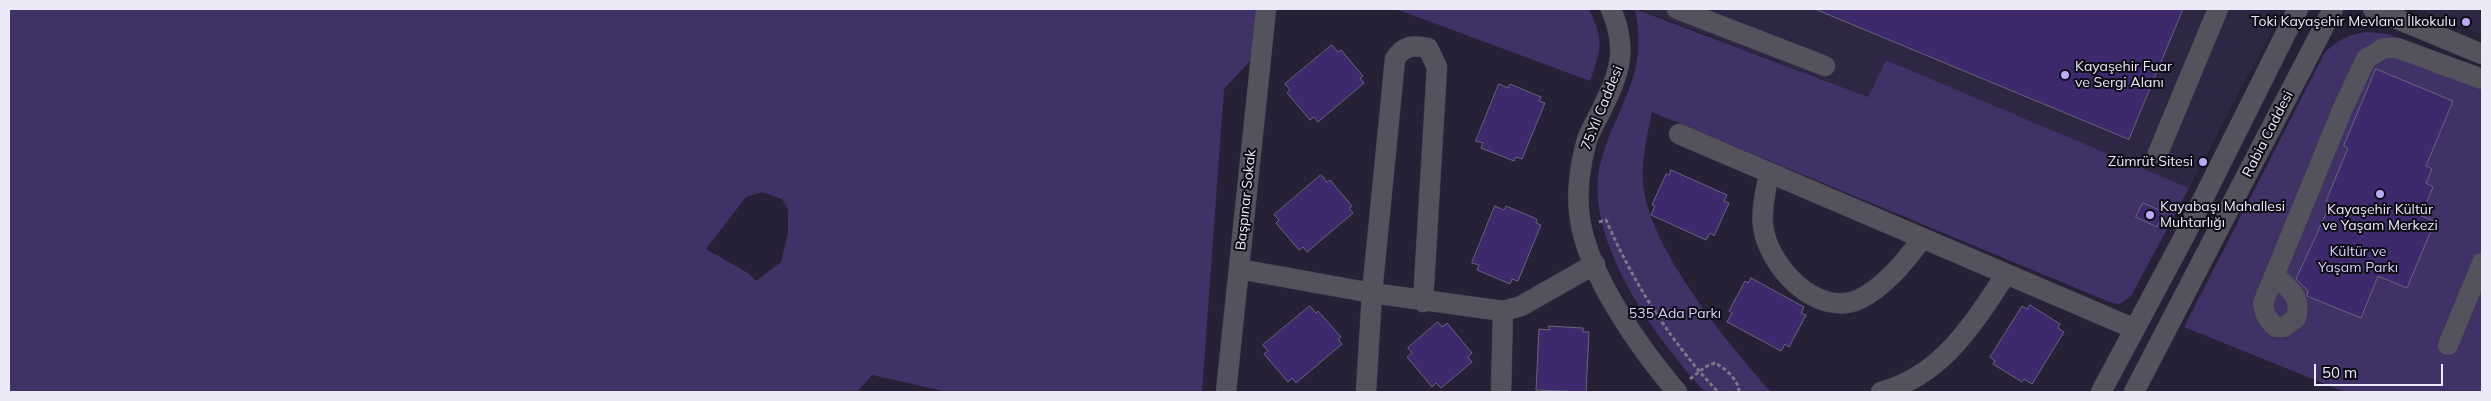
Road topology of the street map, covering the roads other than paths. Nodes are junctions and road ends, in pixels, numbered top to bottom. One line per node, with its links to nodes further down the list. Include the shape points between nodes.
1 (1266, 9): 17 (street, Başpınar Sokak)
2 (1610, 9): 16 (street, 75.Yıl Caddesi, via 1619,36 1621,61 1588,138 1581,163 1578,202 1582,229)
3 (1677, 9): 9 (street)
4 (2218, 9): 12 (street)
5 (2298, 9): 23 (street, Rabia Caddesi)
6 (2333, 9): 31 (street, Rabia Caddesi)
7 (2373, 9): 8 (street)
8 (2482, 54)
9 (1825, 66)
10 (2482, 79): 19 (street, via 2397,48 2384,48 2366,59)
11 (1679, 134): 13 (street)
12 (2158, 154)
13 (1769, 173): 14 (street); 14 (street, via 1763,227 1770,251 1782,270 1821,300 1841,304 1859,300 1888,279)
14 (1923, 238): 18 (street)
15 (2482, 263): 24 (street)
16 (1595, 264): 22 (street, via 1522,306); 28 (street, 75.Yıl Caddesi, via 1637,340)
17 (1239, 270): 20 (street); 25 (street, Başpınar Sokak)
18 (2006, 274): 23 (street); 29 (street, via 1959,342 1935,367 1903,385)
19 (2275, 275)
20 (1372, 294): 21 (street); 21 (street, via 1395,59 1401,50 1414,45 1428,48 1437,67); 26 (street)
21 (1424, 302): 22 (street)
22 (1503, 311): 27 (street)
23 (2135, 329): 30 (street, Rabia Caddesi)
24 (2448, 344)
25 (1226, 392)
26 (1366, 392)
27 (1501, 392)
28 (1676, 392)
29 (1881, 392)
30 (2101, 392)
31 (2134, 392)

